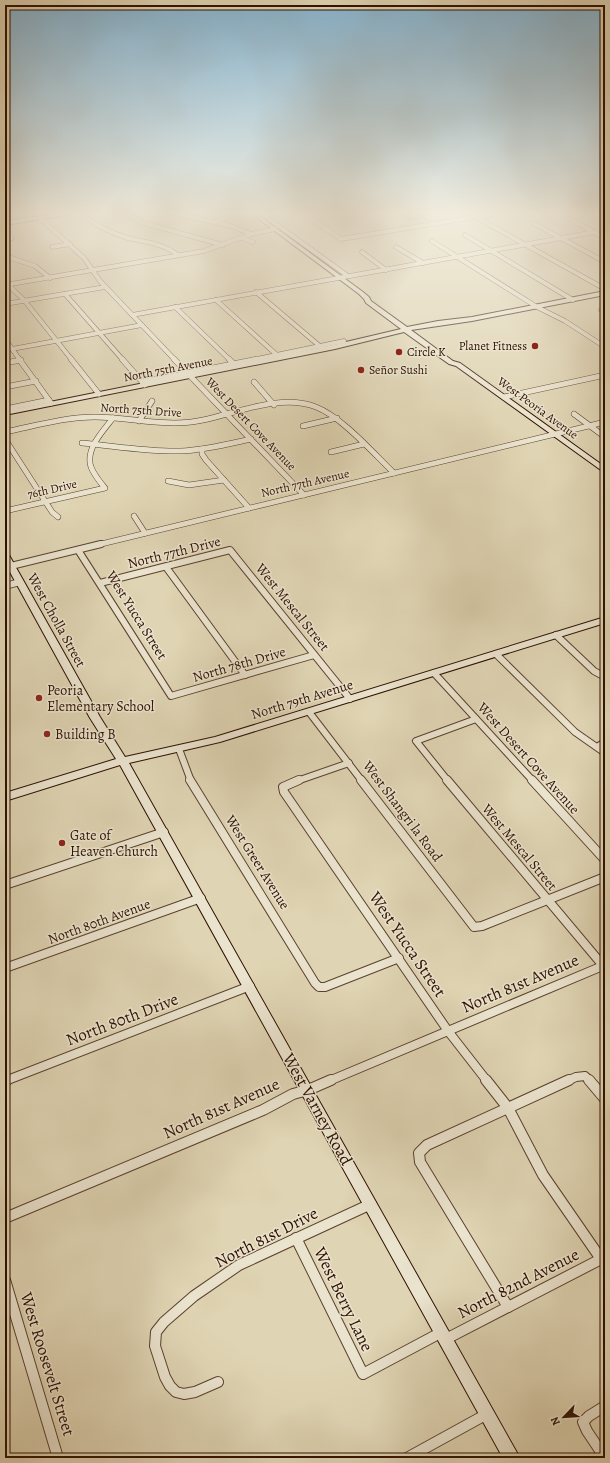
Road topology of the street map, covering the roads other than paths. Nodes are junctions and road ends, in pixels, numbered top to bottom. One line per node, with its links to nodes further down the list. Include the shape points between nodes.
1 (19, 282): 8 (street)
2 (101, 282): 9 (street, West Desert Cove Avenue)
3 (314, 282): 11 (street)
4 (346, 282): 14 (main road, West Peoria Avenue)
5 (497, 282): 22 (street)
6 (544, 282): 17 (street)
7 (591, 282): 10 (street)
8 (6, 284): 15 (street)
9 (105, 287): 13 (street); 23 (street, West Desert Cove Avenue)
10 (605, 290)
11 (256, 292): 16 (street); 33 (street)
12 (605, 293): 17 (main road, North 75th Avenue)
13 (65, 294): 15 (street); 26 (street)
14 (367, 298): 19 (main road, West Peoria Avenue); 21 (main road, West Peoria Avenue)
15 (24, 300): 18 (street); 28 (street)
16 (216, 300): 20 (street); 35 (street)
17 (573, 300): 22 (main road, North 75th Avenue)
18 (5, 304)
19 (382, 305): 21 (main road); 25 (main road, West Peoria Avenue)
20 (175, 307): 23 (street); 38 (street)
21 (374, 307): 25 (main road, West Peoria Avenue)
22 (537, 307): 25 (main road, North 75th Avenue); 32 (street, via 560,318)
23 (132, 315): 24 (street, West Desert Cove Avenue)
24 (142, 325): 26 (street); 39 (street, West Desert Cove Avenue)
25 (413, 331): 29 (main road, North 75th Avenue); 30 (main road, North 75th Avenue); 46 (main road, West Peoria Avenue, via 451,363 458,364)
26 (99, 333): 28 (street); 43 (street)
27 (6, 341): 34 (street)
28 (56, 341): 34 (street); 45 (street)
29 (353, 342): 30 (main road); 31 (main road, North 75th Avenue)
30 (344, 344): 31 (main road, North 75th Avenue); 33 (street, North 75th Avenue)
31 (335, 347): 33 (main road, North 75th Avenue)
32 (605, 347)
33 (321, 348): 35 (main road, North 75th Avenue)
34 (12, 349): 36 (street)
35 (279, 356): 38 (main road, North 75th Avenue)
36 (21, 360): 37 (street); 41 (street)
37 (5, 364)
38 (234, 365): 39 (main road, North 75th Avenue)
39 (188, 374): 43 (main road, North 75th Avenue); 53 (street, West Desert Cove Avenue)
40 (605, 375): 46 (street)
41 (36, 381): 44 (street); 48 (street)
42 (254, 382): 49 (street)
43 (143, 383): 45 (main road, North 75th Avenue)
44 (5, 387)
45 (99, 394): 48 (main road, North 75th Avenue)
46 (504, 398): 61 (main road, West Peoria Avenue)
47 (152, 401): 56 (street)
48 (50, 402): 50 (street, North 75th Avenue); 51 (main road, North 75th Avenue)
49 (274, 404): 53 (street, North 75th Drive); 55 (street, North 75th Drive, via 308,405)
50 (5, 409)
51 (5, 413)
52 (574, 414): 59 (street)
53 (228, 415): 56 (street, North 75th Drive, via 179,424); 64 (street, West Desert Cove Avenue)
54 (113, 418): 56 (street, North 75th Drive); 60 (street, North 75th Drive, via 69,419); 66 (street)
55 (337, 418): 58 (street); 67 (street, North 75th Drive)
56 (140, 421)
57 (605, 422): 59 (street, North 77th Avenue)
58 (303, 426)
59 (590, 426): 61 (street, North 77th Avenue); 62 (street)
60 (5, 432)
61 (555, 434): 70 (main road, West Peoria Avenue); 71 (street, North 77th Avenue)
62 (605, 437)
63 (5, 439): 75 (street)
64 (251, 439): 68 (street); 74 (street, West Desert Cove Avenue)
65 (82, 443): 66 (street)
66 (94, 444): 68 (street, via 161,451); 75 (street, 76th Drive, via 90,464 105,488)
67 (364, 444): 69 (street); 71 (street, North 75th Drive)
68 (202, 449): 72 (street, via 204,457)
69 (331, 452)
70 (605, 471)
71 (394, 473): 74 (street, North 77th Avenue)
72 (224, 480): 73 (street, via 188,486); 76 (street)
73 (168, 481)
74 (304, 495): 76 (street, North 77th Avenue)
75 (45, 501): 77 (street, 76th Drive); 79 (street)
76 (249, 508): 80 (street, North 77th Avenue)
77 (5, 511)
78 (134, 516): 80 (street)
79 (58, 517)
80 (145, 533): 81 (street, North 77th Avenue)
81 (78, 550): 84 (street, North 77th Avenue); 87 (street, West Yucca Street)
82 (230, 550): 85 (street, North 77th Drive); 92 (street, West Mescal Street)
83 (5, 555): 84 (main road, West Cholla Street)
84 (11, 566): 86 (main road, West Cholla Street)
85 (166, 567): 87 (street, North 77th Drive); 94 (street)
86 (20, 582): 88 (street); 104 (main road, West Cholla Street, via 95,718)
87 (100, 583): 96 (street, West Yucca Street)
88 (5, 586)
89 (605, 620): 90 (main road, North 79th Avenue)
90 (556, 635): 91 (main road, North 79th Avenue); 95 (street, via 594,671)
91 (496, 654): 93 (main road, North 79th Avenue); 101 (street, via 575,732)
92 (314, 655): 94 (street, North 78th Drive); 97 (street, West Mescal Street)
93 (434, 673): 97 (main road, North 79th Avenue); 99 (street, West Desert Cove Avenue)
94 (245, 675): 96 (street, North 78th Drive)
95 (605, 677)
96 (171, 696)
97 (350, 699): 98 (main road, North 79th Avenue)
98 (309, 712): 102 (main road, North 79th Avenue); 105 (street, West Shangri la Road)
99 (476, 718): 108 (street, West Desert Cove Avenue); 112 (street, West Mescal Street, via 416,741)
100 (605, 742): 101 (street)
101 (597, 747): 103 (street)
102 (179, 749): 104 (main road, North 79th Avenue); 113 (street, West Greer Avenue, via 185,771 194,788 319,987 325,987)
103 (605, 753)
104 (122, 761): 106 (main road, North 79th Avenue); 107 (main road, West Varney Road)
105 (349, 764): 112 (street, West Shangri la Road, via 474,927); 113 (street, West Yucca Street, via 288,784 283,787 284,792)
106 (5, 797)
107 (164, 832): 110 (street); 111 (main road, West Varney Road)
108 (605, 860)
109 (605, 877): 112 (street)
110 (5, 885)
111 (201, 898): 115 (street, North 80th Avenue); 116 (main road, West Varney Road)
112 (547, 900): 114 (street, West Mescal Street)
113 (399, 958): 117 (street, West Yucca Street)
114 (604, 966): 117 (street, North 81st Avenue)
115 (5, 968)
116 (250, 986): 118 (street, North 80th Drive); 119 (main road, West Varney Road)
117 (448, 1031): 119 (street, North 81st Avenue); 121 (street, West Yucca Street)
118 (5, 1081)
119 (308, 1090): 122 (main road, West Varney Road); 123 (street, North 81st Avenue, via 293,1094 263,1110)
120 (605, 1099): 121 (street, via 585,1076 576,1077)
121 (508, 1108): 125 (street, West Yucca Street, via 544,1176); 127 (street, via 427,1145 419,1153 420,1162)
122 (371, 1204): 124 (street, North 81st Drive); 128 (main road, West Varney Road)
123 (5, 1218)
124 (296, 1238): 129 (street, West Berry Lane); 130 (street, North 81st Drive, via 226,1272 174,1312 156,1332 155,1346 165,1377 176,1392 195,1392)
125 (603, 1258): 127 (street, North 82nd Avenue)
126 (5, 1280): 133 (street, West Roosevelt Street)
127 (508, 1307): 128 (street, North 82nd Avenue)
128 (444, 1336): 129 (street, North 82nd Avenue); 132 (main road, West Varney Road)
129 (363, 1374)
130 (218, 1382)
131 (605, 1406): 136 (street, via 583,1422)
132 (487, 1414): 134 (street); 135 (main road, West Varney Road)
133 (58, 1458)
134 (406, 1458)
135 (512, 1458)
136 (605, 1458)

